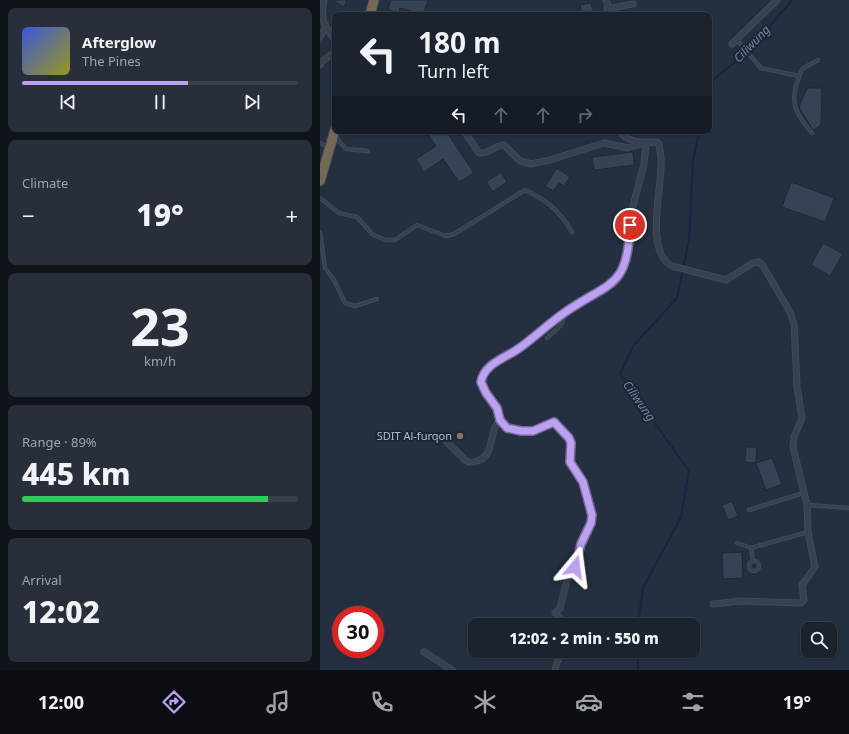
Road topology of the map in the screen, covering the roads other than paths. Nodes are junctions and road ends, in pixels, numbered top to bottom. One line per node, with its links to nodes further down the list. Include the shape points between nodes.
1 (324, 0): 8 (street, via 321,13)
2 (374, 0): 6 (highway)
3 (606, 0): 7 (street)
4 (777, 0): 11 (street)
5 (633, 4): 7 (street)
6 (371, 12)
7 (607, 12)
8 (326, 27): 9 (street); 10 (street)
9 (332, 36)
10 (320, 37)
11 (736, 40): 12 (street); 16 (lane, via 756,64 764,69)
12 (732, 44)
13 (332, 54): 15 (street)
14 (818, 60): 16 (lane, via 803,68)
15 (320, 64)
16 (799, 76): 17 (lane, via 794,105 798,116)
17 (812, 133)
18 (333, 134): 24 (highway)
19 (335, 134): 25 (lane, via 346,149)
20 (466, 134): 23 (street, via 479,153 487,153 503,145 518,160 528,164 550,160 604,143 628,148)
21 (621, 134): 23 (street, via 625,139)
22 (320, 143): 24 (lane)
23 (644, 143): 31 (street, via 644,164 631,214 625,264 608,287); 35 (street, via 659,144 662,165 657,211 658,240 662,256 667,263 726,280 754,263 760,263 793,317 797,386 802,418 793,444)
24 (330, 147): 26 (highway)
25 (368, 151)
26 (320, 181)
27 (320, 198): 29 (lane, via 339,213 356,217 376,237 390,241 417,226 446,236 454,234 525,190 545,200 562,216)
28 (320, 232): 30 (lane, via 325,268 345,303 355,306)
29 (572, 232)
30 (377, 299)
31 (566, 311): 32 (lane, via 562,322); 33 (street, via 518,349 494,363 484,374 482,386 497,408)
32 (547, 338)
33 (500, 420): 34 (street, via 495,426 490,448 479,461 468,462); 44 (street, via 507,428 525,432 554,422 570,441 570,462 583,482 592,519 574,569 567,580 560,609 555,613)
34 (441, 436)
35 (804, 492): 36 (street); 38 (lane)
36 (807, 505): 37 (lane); 39 (street)
37 (849, 508)
38 (749, 510)
39 (808, 532): 41 (lane); 43 (street, via 815,565 802,585 803,602 799,604 742,601)
40 (737, 543): 41 (lane)
41 (751, 548): 42 (lane)
42 (753, 561): 42 (lane, via 759,565 755,571 749,568 749,563)
43 (713, 604)
44 (560, 618)
45 (424, 652): 47 (street)
46 (559, 658): 48 (street)
47 (452, 670)
48 (555, 670)

